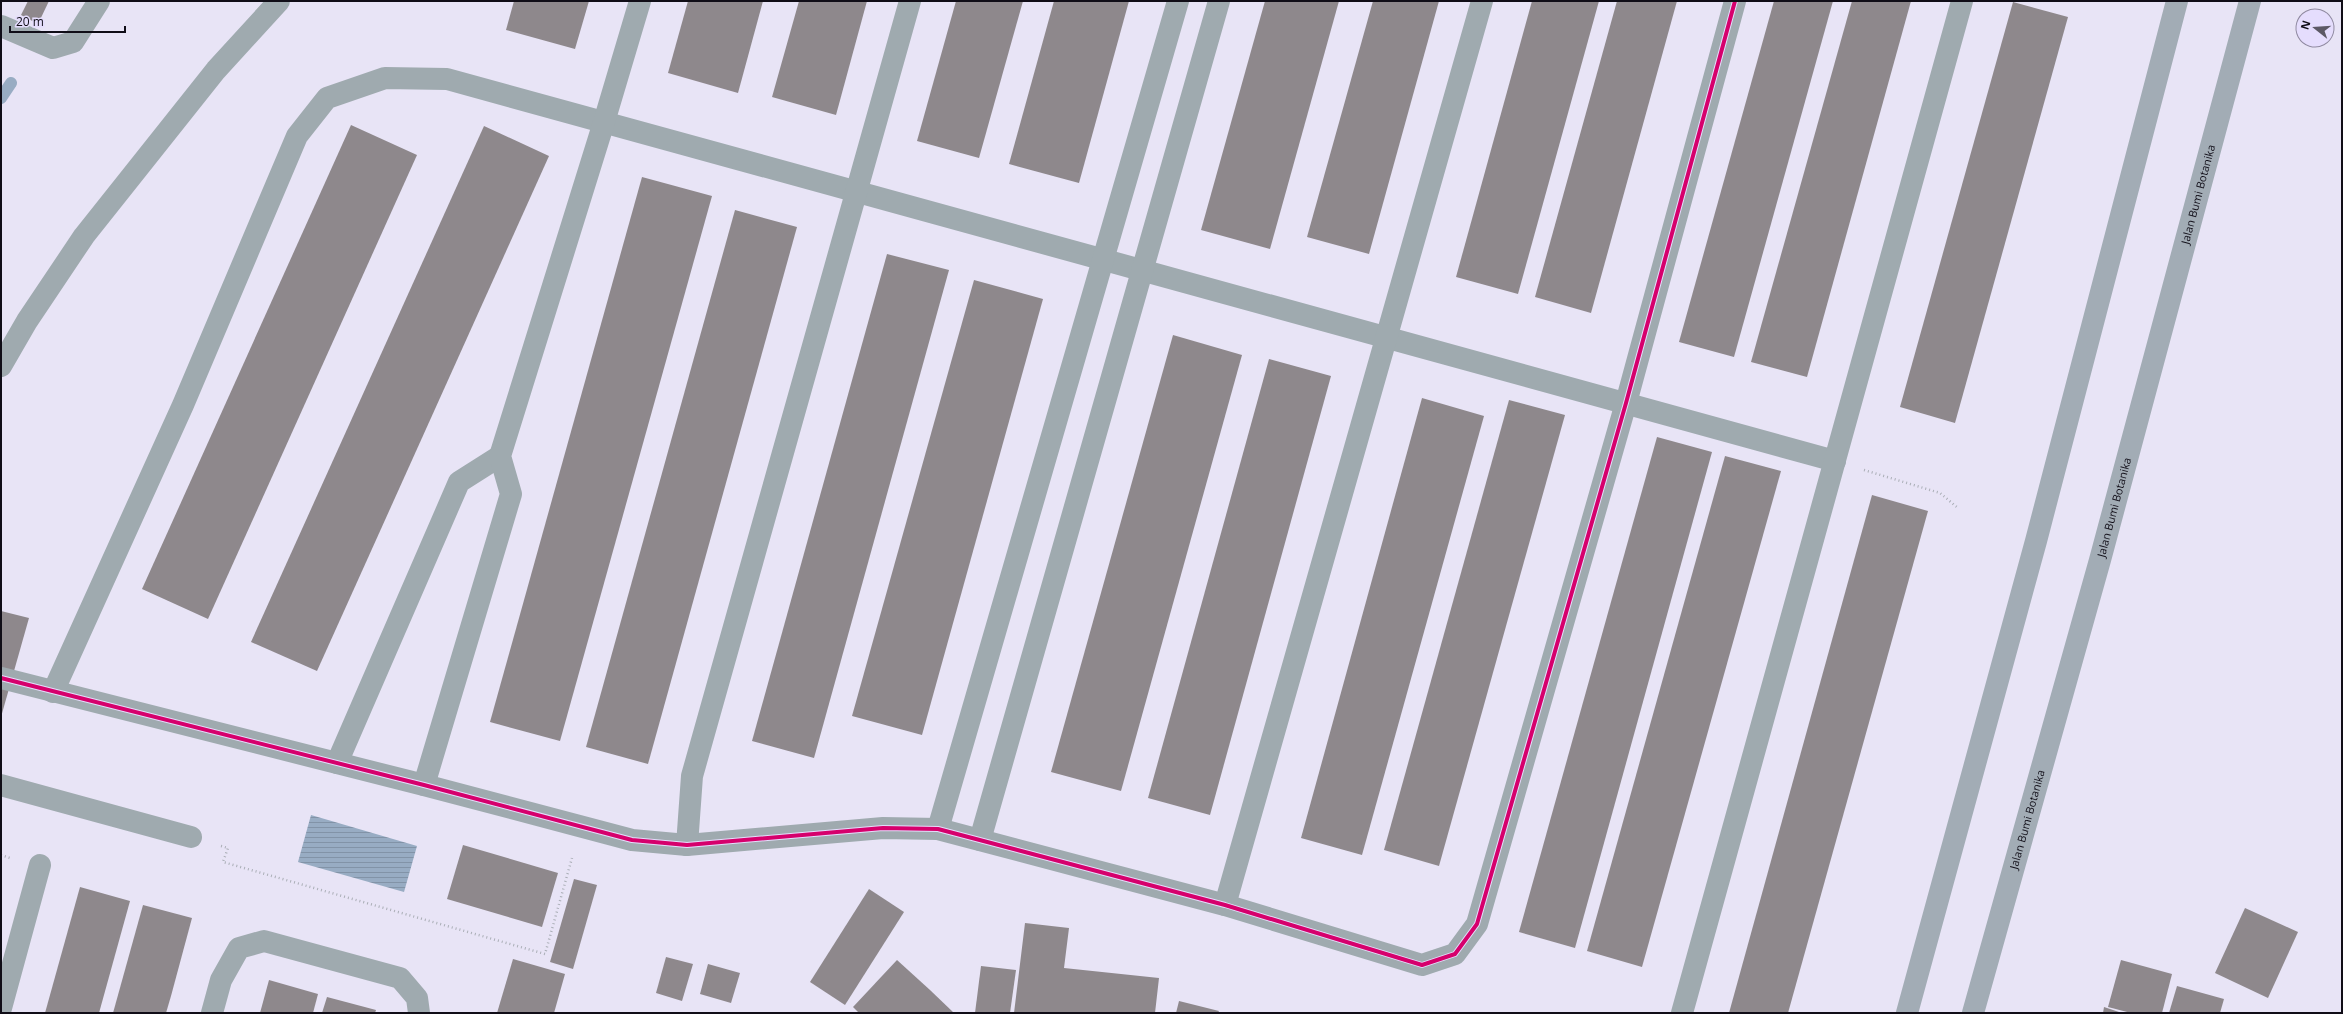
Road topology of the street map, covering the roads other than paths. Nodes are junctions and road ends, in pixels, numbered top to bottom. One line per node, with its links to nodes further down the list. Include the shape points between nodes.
1 (99, 1): 12 (street, via 73,42 53,48)
2 (279, 1): 18 (street, via 216,70 84,236 27,321)
3 (640, 1): 13 (street)
4 (910, 1): 14 (street)
5 (1178, 1): 15 (street)
6 (1219, 1): 16 (street)
7 (1482, 1): 17 (street)
8 (1735, 1): 19 (street)
9 (1962, 1): 21 (street)
10 (2177, 1): 37 (main road, via 2036,541)
11 (2250, 1): 38 (main road, Jalan Bumi Botanika, via 2100,560)
12 (1, 26)
13 (604, 122): 14 (street); 20 (street); 23 (street, via 447,79 385,78 327,98 296,136 183,405)
14 (855, 191): 15 (street); 30 (street, via 692,776)
15 (1103, 260): 16 (street); 27 (street)
16 (1143, 270): 17 (street); 29 (street)
17 (1386, 338): 19 (street); 32 (street)
18 (1, 366)
19 (1626, 403): 21 (street); 32 (street, via 1477,924 1455,954 1422,965)
20 (500, 456): 24 (street, via 459,482); 25 (street, via 511,494)
21 (1835, 461): 36 (street)
22 (1, 678): 23 (street)
23 (53, 692): 24 (street)
24 (337, 763): 25 (street)
25 (424, 784): 30 (street, via 632,840)
26 (1, 785): 28 (street)
27 (938, 829): 29 (street); 30 (street, via 883,828)
28 (191, 837)
29 (980, 840): 32 (street)
30 (687, 846)
31 (40, 865): 33 (street)
32 (1226, 906)
33 (1, 1008)
34 (212, 1013): 35 (street, via 221,980 238,948 264,941 400,978 417,998)
35 (419, 1013)
36 (1682, 1013)
37 (1907, 1013)
38 (1973, 1013)

